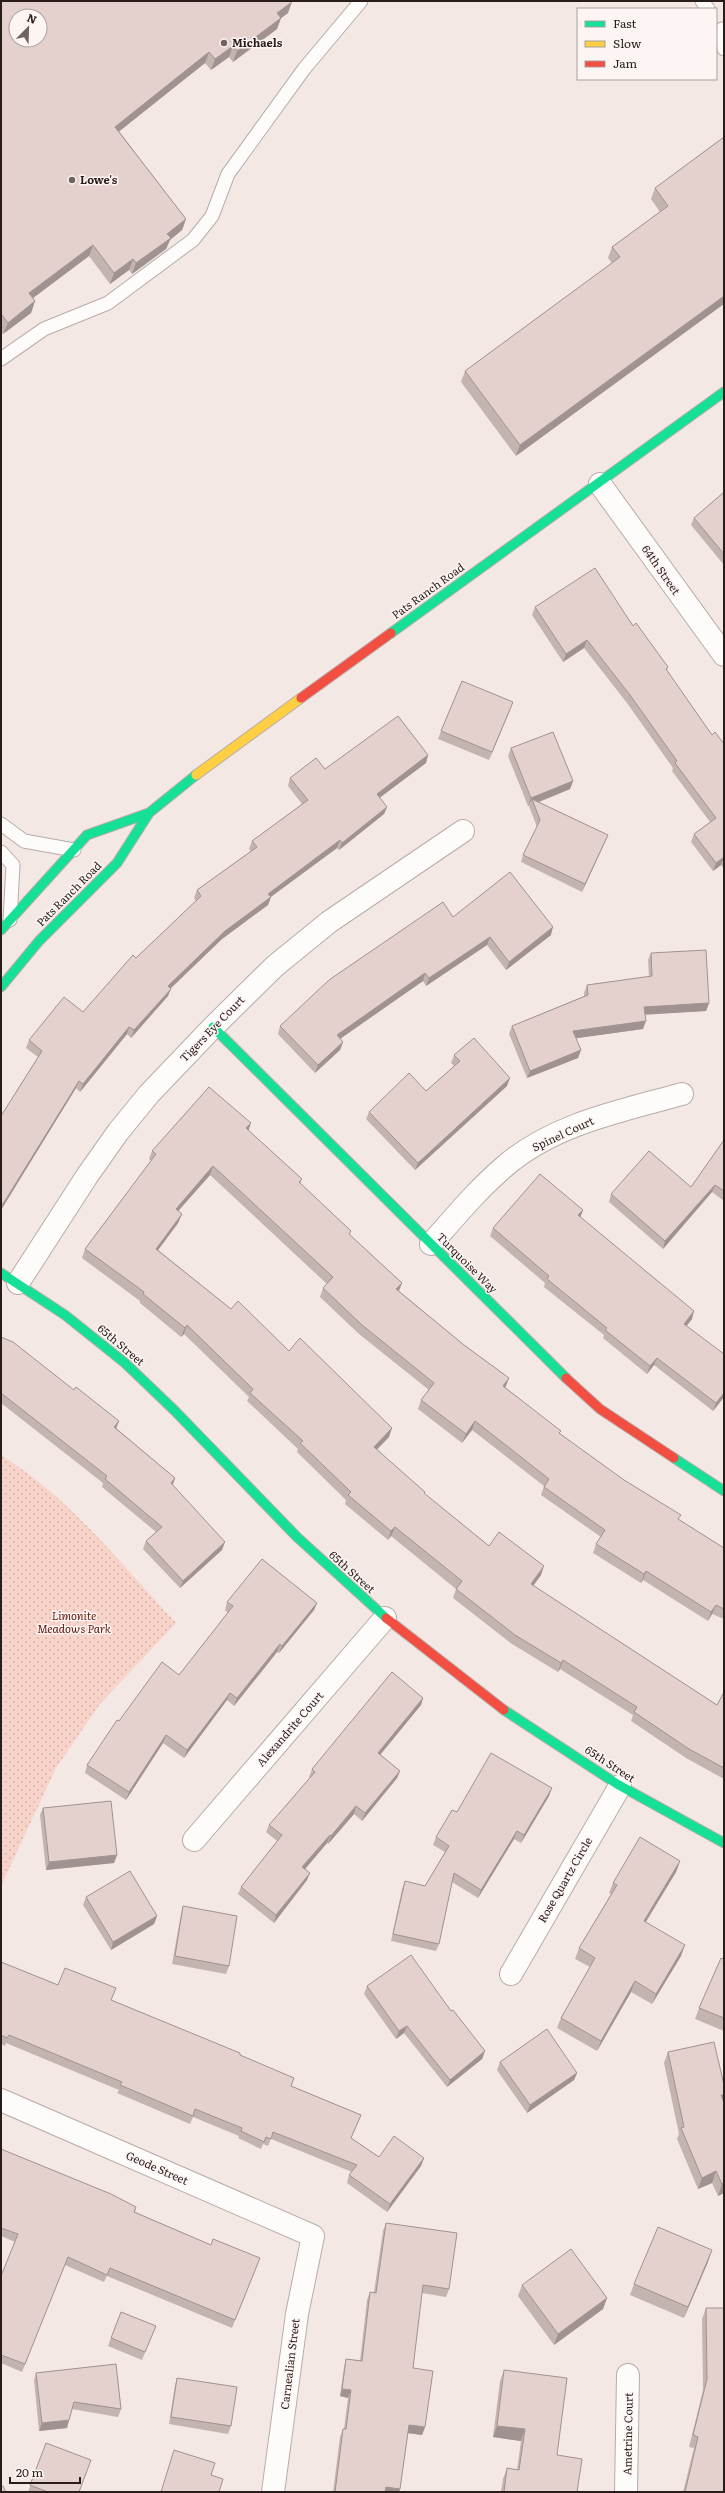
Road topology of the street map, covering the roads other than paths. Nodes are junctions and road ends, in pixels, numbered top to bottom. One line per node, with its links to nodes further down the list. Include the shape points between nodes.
1 (361, 1): 4 (lane, via 304,69 228,174 212,216 192,240 108,303 44,329)
2 (720, 28): 3 (lane)
3 (724, 49)
4 (1, 359)
5 (724, 392): 6 (street, Pats Ranch Road)
6 (600, 484): 7 (street, 64th Street); 8 (street, Pats Ranch Road, via 248,736)
7 (723, 652)
8 (149, 813): 11 (street, Pats Ranch Road, via 87,835); 15 (street, Pats Ranch Road, via 117,863 39,940)
9 (1, 824): 11 (lane, via 24,841)
10 (463, 831): 16 (street, Tigers Eye Court, via 329,922 275,966)
11 (74, 850): 13 (street, Pats Ranch Road)
12 (1, 852): 13 (lane, via 13,865)
13 (10, 920): 14 (street, Pats Ranch Road)
14 (1, 930)
15 (1, 987)
16 (213, 1027): 18 (street, Turquoise Way); 19 (street, Tigers Eye Court, via 149,1094 118,1132)
17 (682, 1094): 18 (street, Spinel Court, via 588,1120 538,1143 505,1166 476,1192)
18 (431, 1244): 20 (street, Turquoise Way, via 600,1409)
19 (9, 1278): 21 (street, 65th Street, via 86,1330 124,1362 321,1560)
20 (724, 1491)
21 (385, 1618): 22 (street, 65th Street, via 454,1674); 23 (street, Alexandrite Court)
22 (620, 1786): 24 (street, 65th Street); 25 (street, Rose Quartz Circle)
23 (194, 1840)
24 (724, 1843)
25 (511, 1974)
26 (1, 2100): 27 (street, Geode Street)
27 (313, 2236): 29 (street, Carnealian Street, via 297,2314)
28 (628, 2376): 30 (street, Ametrine Court)
29 (273, 2492)
30 (626, 2492)

